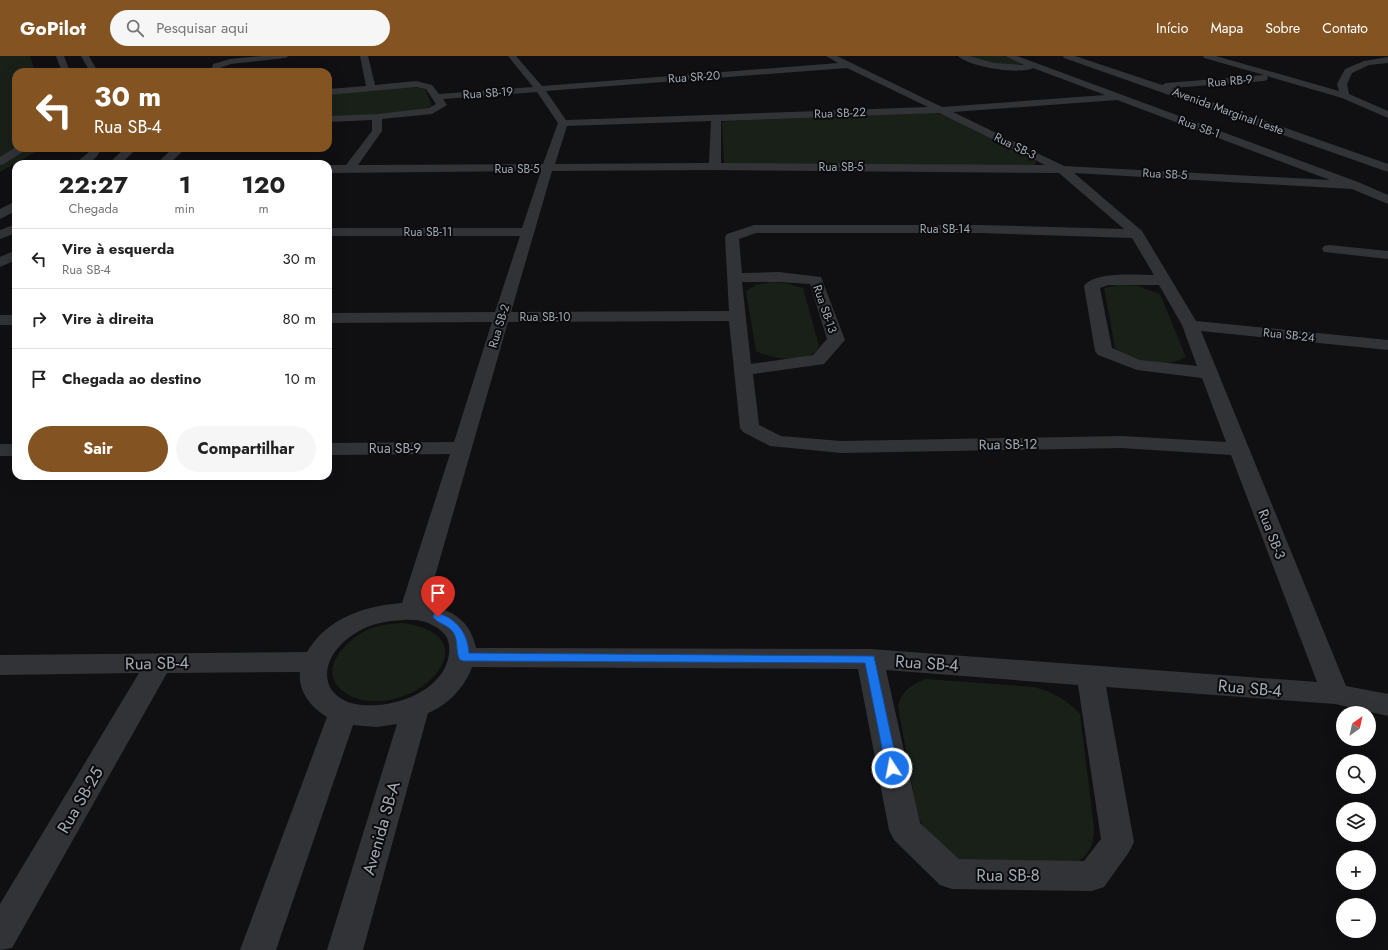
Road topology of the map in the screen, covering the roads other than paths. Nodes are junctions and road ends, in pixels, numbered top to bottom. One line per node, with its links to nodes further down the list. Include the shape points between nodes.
1 (60, 56): 16 (street)
2 (85, 56): 17 (street)
3 (285, 56): 18 (street, via 230,62)
4 (364, 56): 22 (street)
5 (512, 56): 24 (street)
6 (830, 56): 14 (street, Rua SB-3)
7 (962, 56): 15 (street, via 992,67)
8 (1009, 56): 15 (street, Rua SB-1)
9 (1067, 56): 23 (street, Avenida Marginal Leste)
10 (1206, 56): 19 (street)
11 (1353, 60): 13 (street)
12 (1388, 60): 13 (street)
13 (1367, 63): 21 (street, via 1348,71)
14 (848, 65): 24 (street, Rua SR-20); 29 (street, Rua SB-3)
15 (1038, 66): 28 (street, Rua SB-1)
16 (64, 68)
17 (92, 68)
18 (216, 68)
19 (1277, 76): 20 (street); 23 (street, Rua RB-9)
20 (1300, 83): 21 (street); 27 (street)
21 (1342, 84): 27 (street)
22 (371, 87): 25 (street); 26 (street, via 416,84 429,87)
23 (1159, 87): 44 (street, Avenida Marginal Leste)
24 (540, 89): 26 (street, Rua SB-19); 34 (street)
25 (332, 92)
26 (436, 96): 31 (street, via 442,105 432,111)
27 (1345, 96): 30 (street)
28 (1117, 97): 29 (street, Rua SB-22); 49 (street, Rua SB-1)
29 (941, 110): 32 (street, Rua SB-22); 48 (street, Rua SB-3)
30 (1388, 115)
31 (377, 117): 33 (street); 46 (street, via 377,131)
32 (716, 118): 34 (street, Rua SB-22); 43 (street)
33 (332, 119)
34 (563, 123): 47 (street, Rua SB-2)
35 (16, 152): 42 (street)
36 (94, 152): 39 (street)
37 (127, 152): 40 (street)
38 (176, 152): 41 (street)
39 (85, 160)
40 (118, 160)
41 (166, 160)
42 (0, 162)
43 (715, 166): 47 (street, Rua SB-5); 48 (street, Rua SB-5)
44 (1388, 168)
45 (332, 169): 46 (street, Rua SB-5)
46 (350, 169): 47 (street, Rua SB-5)
47 (547, 169): 55 (street, Rua SB-2)
48 (1062, 169): 49 (street, Rua SB-5); 56 (street, Rua SB-3)
49 (1354, 185): 50 (street, Rua SB-1)
50 (1388, 200)
51 (12, 208): 52 (street)
52 (0, 215)
53 (12, 230): 57 (street)
54 (332, 232): 55 (street, Rua SB-11)
55 (528, 232): 66 (street, Rua SB-2)
56 (1137, 234): 62 (street, Rua SB-14, via 980,229 754,229 732,237); 63 (street, Rua SB-3)
57 (0, 235)
58 (1329, 249): 59 (street)
59 (1388, 255)
60 (12, 256): 61 (street)
61 (0, 263)
62 (735, 278): 64 (street); 71 (street, Rua SB-13, via 779,277 816,280 836,340 818,360)
63 (1164, 280): 69 (street, Rua SB-3); 72 (street, via 1107,280 1092,286 1104,351 1137,365)
64 (737, 316): 66 (street, Rua SB-10); 71 (street)
65 (332, 318): 66 (street, Rua SB-10)
66 (502, 318): 74 (street, Rua SB-2)
67 (0, 320): 68 (street)
68 (12, 320)
69 (1190, 325): 70 (street, Rua SB-24); 72 (street, Rua SB-3)
70 (1388, 345)
71 (744, 370): 75 (street, Rua SB-12, via 750,428 777,442 841,447 1121,442)
72 (1209, 373): 75 (street, Rua SB-3)
73 (332, 448): 74 (street, Rua SB-9)
74 (462, 448): 78 (street, Rua SB-2)
75 (1239, 449): 85 (street, Rua SB-3)
76 (0, 450): 77 (street)
77 (12, 450)
78 (412, 611): 79 (street, via 445,620 457,630 463,643); 81 (street, via 388,612 364,618 325,644)
79 (464, 657): 80 (street, Rua SB-4); 87 (street, via 456,676 440,693)
80 (870, 659): 84 (street, Rua SB-4); 84 (street, Rua SB-8, via 904,830 952,874 1092,876 1118,842)
81 (315, 662): 82 (street, Rua SB-4); 88 (street, via 312,677 316,692 326,704)
82 (159, 663): 83 (street, Rua SB-4); 89 (street, Rua SB-25)
83 (0, 665)
84 (1090, 675): 85 (street, Rua SB-4)
85 (1335, 694): 86 (street, Rua SB-4)
86 (1388, 704)
87 (416, 707): 88 (street, via 392,714 366,716); 91 (street, Avenida SB-A)
88 (343, 713): 90 (street)
89 (0, 936)
90 (258, 950)
91 (345, 950)

